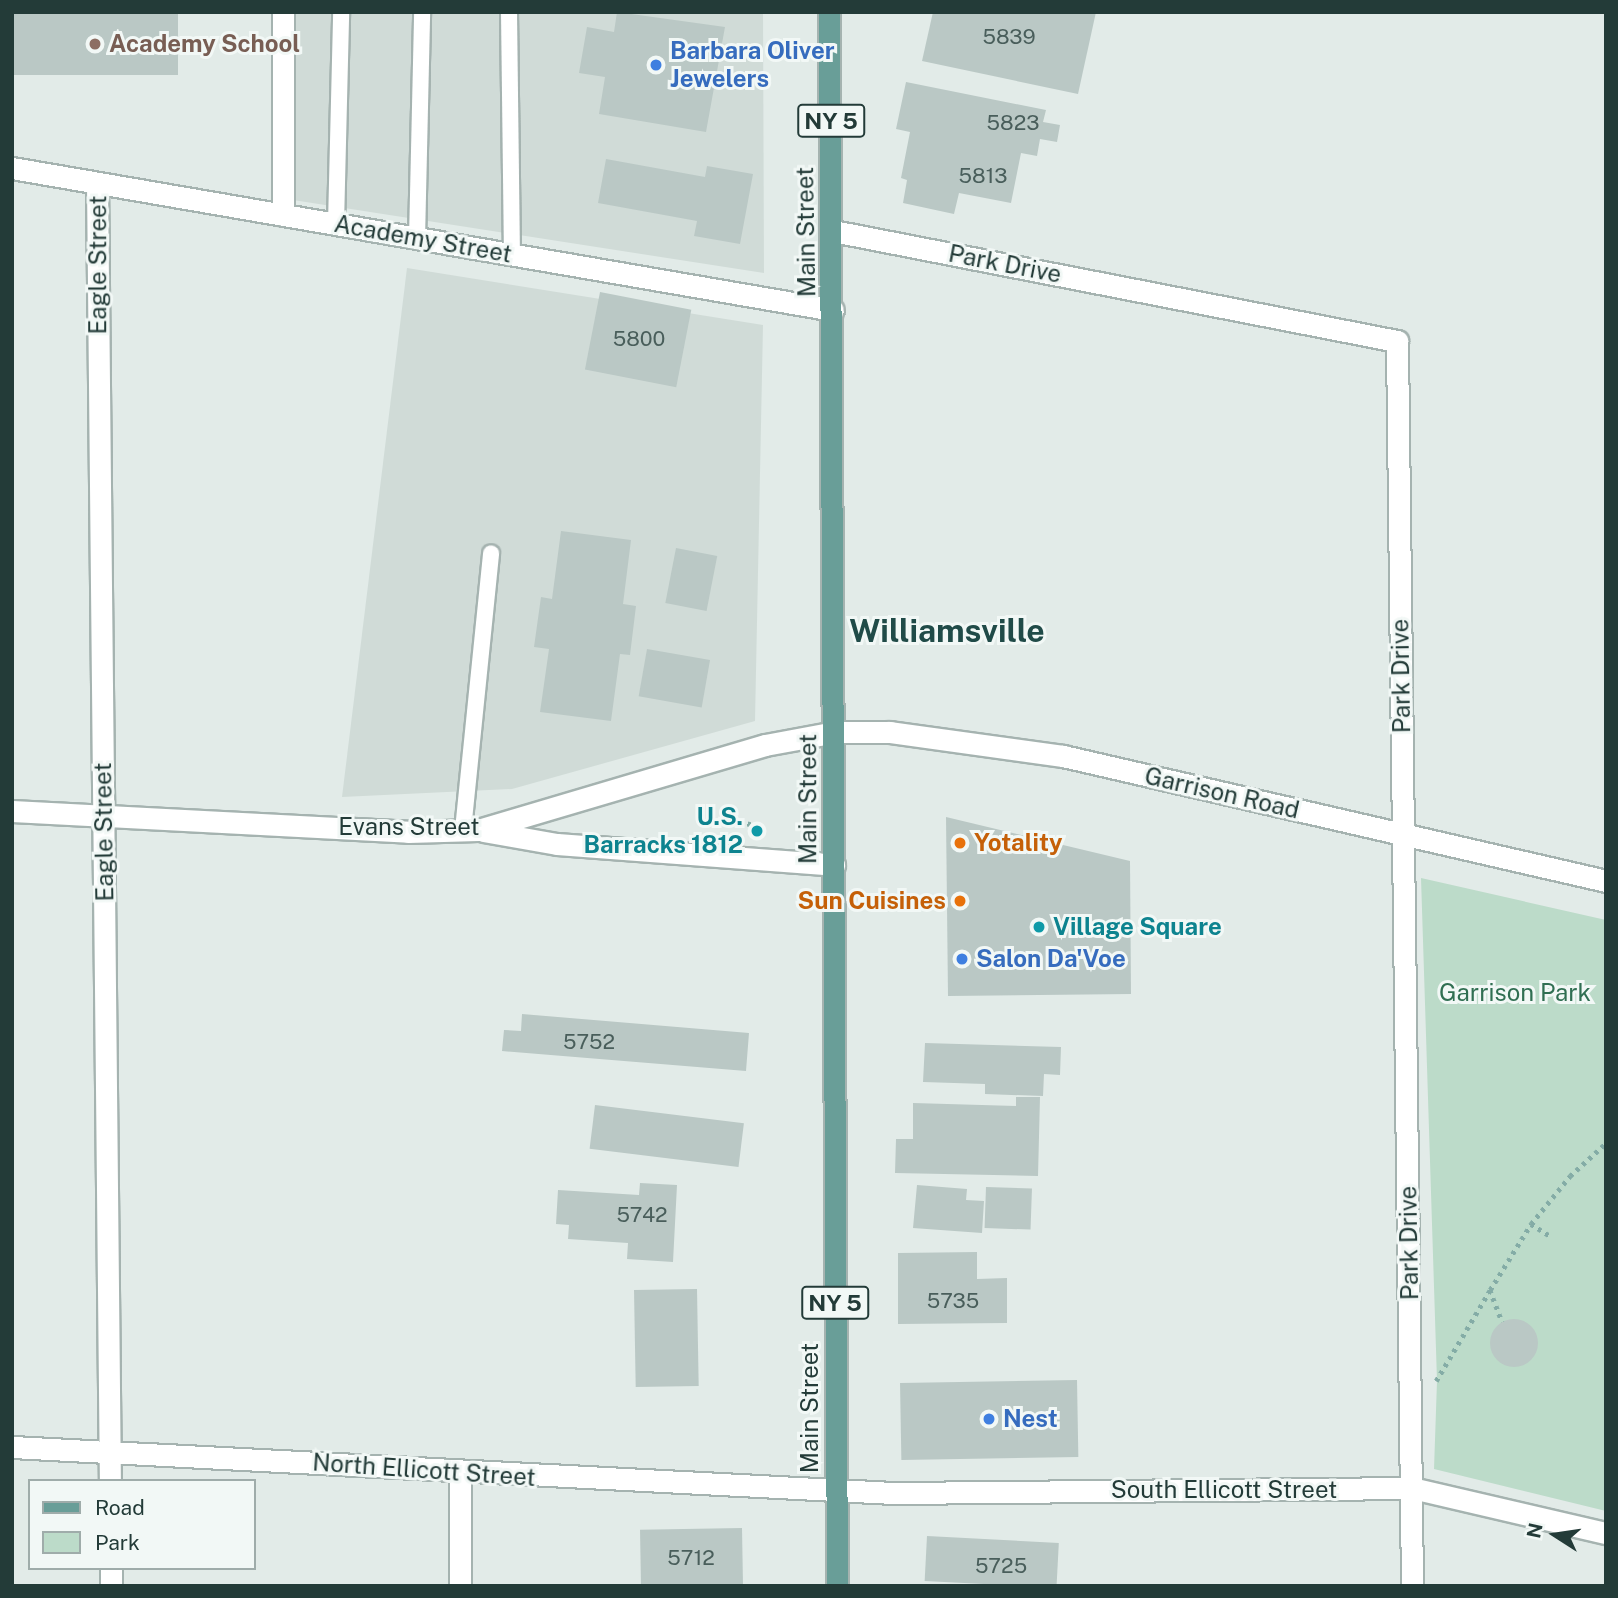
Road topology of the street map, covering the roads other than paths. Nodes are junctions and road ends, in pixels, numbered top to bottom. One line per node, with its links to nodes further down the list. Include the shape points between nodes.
1 (283, 12): 8 (street)
2 (341, 12): 9 (lane)
3 (422, 12): 11 (lane)
4 (509, 12): 12 (lane)
5 (829, 12): 10 (main road, Main Street / NY 5)
6 (12, 168): 7 (street, Academy Street)
7 (97, 183): 8 (street, Academy Street); 17 (street, Eagle Street)
8 (283, 215): 9 (street, Academy Street)
9 (336, 225): 11 (street, Academy Street)
10 (833, 231): 13 (main road, Main Street / NY 5); 19 (street, Park Drive, via 1398,341)
11 (417, 239): 12 (street, Academy Street)
12 (512, 255): 13 (street, Academy Street)
13 (833, 310): 15 (main road, Main Street / NY 5)
14 (491, 553): 18 (lane)
15 (835, 732): 18 (street, Evans Street, via 765,745); 19 (street, Garrison Road, via 902,733 1047,753); 20 (main road, Main Street / NY 5)
16 (12, 811): 17 (street, Evans Street)
17 (104, 817): 18 (street, Evans Street, via 408,832); 23 (street, Eagle Street)
18 (470, 830): 20 (street, via 557,844)
19 (1403, 834): 21 (street, Garrison Road); 26 (street, Park Drive)
20 (834, 865): 27 (main road, Main Street / NY 5)
21 (1606, 881)
22 (12, 1447): 23 (street, North Ellicott Street)
23 (110, 1452): 24 (street, North Ellicott Street); 25 (street, Eagle Street)
24 (460, 1471): 27 (street, North Ellicott Street); 29 (street)
25 (110, 1479)
26 (1412, 1488): 27 (street, South Ellicott Street); 28 (street, South Ellicott Street); 31 (street, Park Drive)
27 (836, 1490): 30 (main road, Main Street / NY 5)
28 (1606, 1533)
29 (460, 1586)
30 (837, 1586)
31 (1412, 1586)

